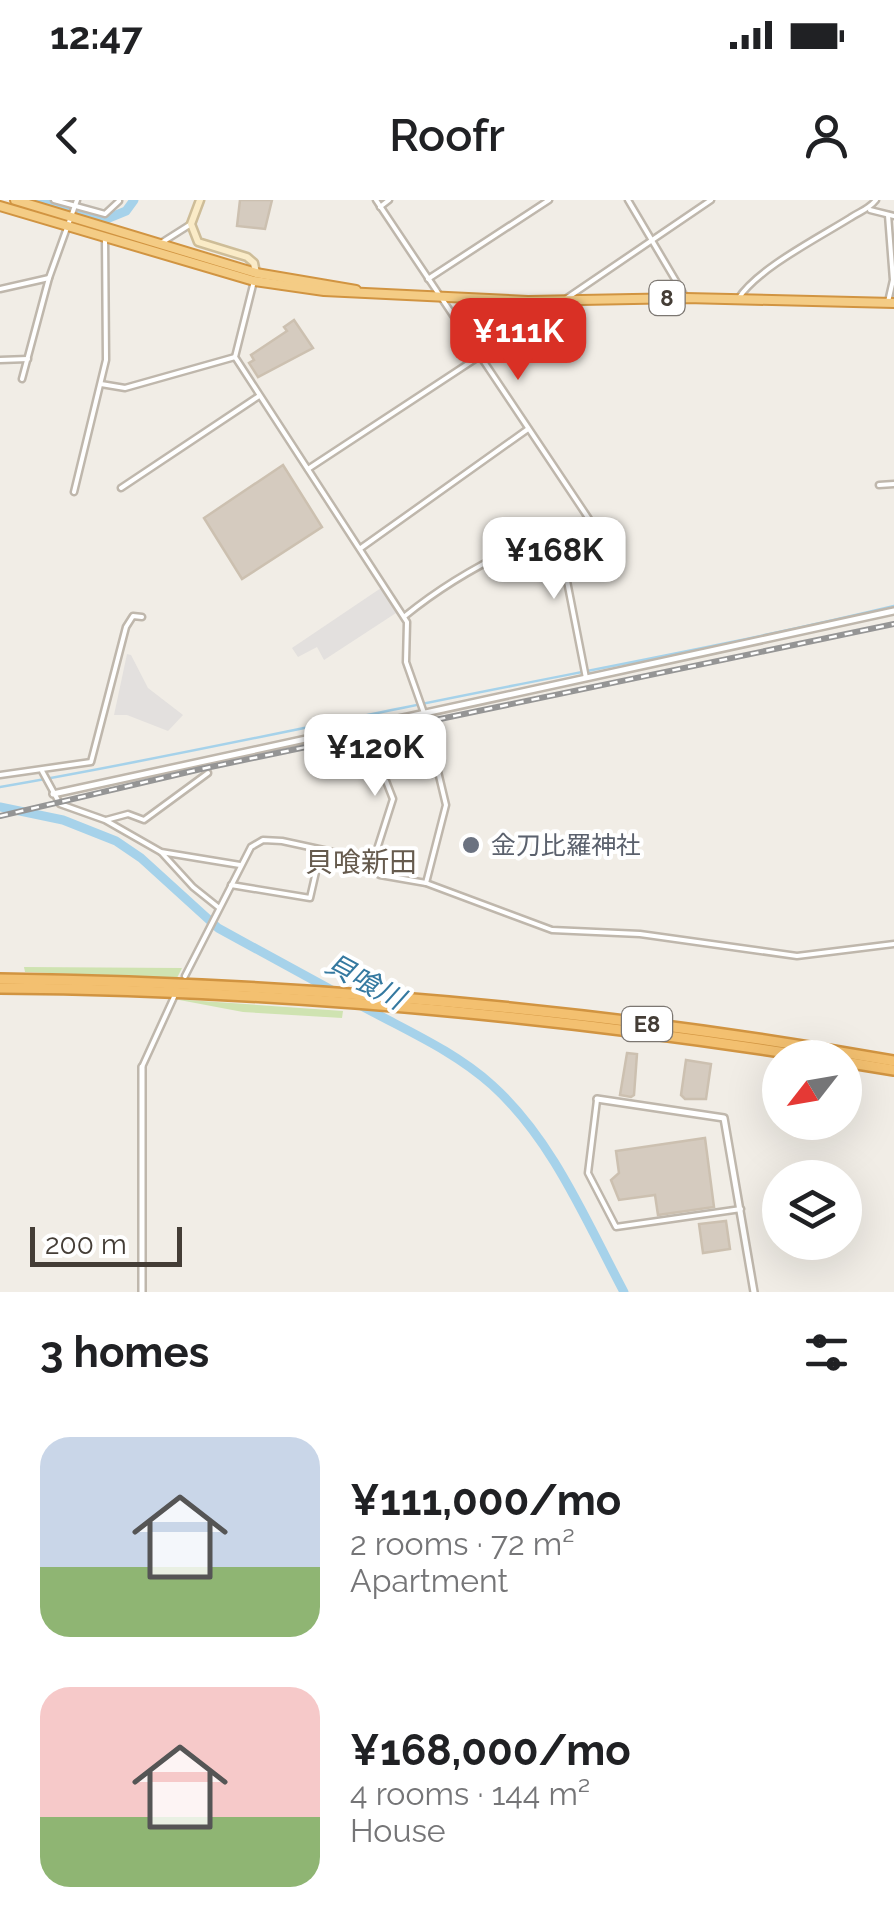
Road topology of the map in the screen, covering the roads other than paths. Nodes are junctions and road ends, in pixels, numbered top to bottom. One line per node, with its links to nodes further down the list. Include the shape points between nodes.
1 (15, 200): 16 (highway, 8)
2 (54, 200): 11 (street)
3 (200, 200): 17 (main road)
4 (376, 200): 13 (street)
5 (389, 200): 13 (street)
6 (549, 200): 23 (street)
7 (628, 200): 19 (street)
8 (711, 200): 19 (street)
9 (876, 200): 14 (street)
10 (120, 201): 11 (street, via 104,214)
11 (76, 203): 16 (street)
12 (0, 206): 16 (highway, 8)
13 (380, 206): 23 (street)
14 (869, 210): 15 (street); 27 (street, via 760,276)
15 (891, 216): 29 (street)
16 (70, 219): 18 (highway, 8); 20 (highway, 8); 22 (street)
17 (191, 224): 20 (street); 21 (main road, via 198,242 247,257)
18 (104, 237): 21 (highway, 8); 35 (street)
19 (651, 240): 25 (street); 28 (street)
20 (157, 245): 21 (highway, 8)
21 (255, 277): 26 (highway, 8); 31 (street)
22 (49, 278): 24 (street); 32 (street)
23 (428, 280): 26 (street)
24 (0, 289)
25 (686, 298): 27 (highway, 8); 28 (highway, 8)
26 (439, 299): 28 (highway, 8); 30 (street)
27 (738, 299): 29 (highway, 8)
28 (562, 301): 30 (street)
29 (891, 303)
30 (479, 356): 37 (street); 38 (street)
31 (235, 357): 35 (street, via 124,388); 36 (street)
32 (28, 359): 33 (street); 34 (street)
33 (0, 360)
34 (22, 379)
35 (101, 384): 42 (street)
36 (259, 396): 38 (street); 41 (street)
37 (528, 429): 43 (street, via 589,519); 44 (street)
38 (308, 468): 44 (street)
39 (894, 484): 40 (street)
40 (878, 485)
41 (121, 488)
42 (74, 492)
43 (557, 530): 46 (street, via 446,582); 48 (street)
44 (361, 548): 46 (street)
45 (894, 612): 48 (street)
46 (405, 616): 49 (street, via 406,662)
47 (142, 617): 51 (street, via 133,616 126,627 91,762)
48 (585, 677): 49 (street)
49 (424, 714): 54 (street); 60 (street, via 446,805)
50 (341, 744): 59 (street, via 386,781 393,800)
51 (42, 773): 53 (street); 54 (street)
52 (208, 773): 55 (street, via 144,820 128,814)
53 (0, 775)
54 (51, 791): 55 (street, via 60,804)
55 (104, 820): 57 (street)
56 (321, 849): 58 (street, via 263,840); 59 (street); 61 (street, via 310,898)
57 (160, 852): 58 (street); 62 (street)
58 (242, 866): 61 (street)
59 (371, 868): 60 (street)
60 (426, 883): 63 (street, via 552,930 640,934 796,956)
61 (230, 885): 62 (street)
62 (219, 909): 64 (street)
63 (894, 944)
64 (184, 976)
65 (0, 978): 69 (highway, E8, via 399,997 696,1030)
66 (0, 988): 68 (highway, E8, via 419,1008)
67 (174, 996): 71 (street)
68 (762, 1050)
69 (894, 1061)
70 (862, 1065): 72 (highway)
71 (142, 1066): 75 (street)
72 (894, 1070)
73 (597, 1099): 74 (street, via 724,1118); 74 (street, via 588,1173 616,1228)
74 (741, 1209): 76 (street)
75 (142, 1292)
76 (754, 1292)

